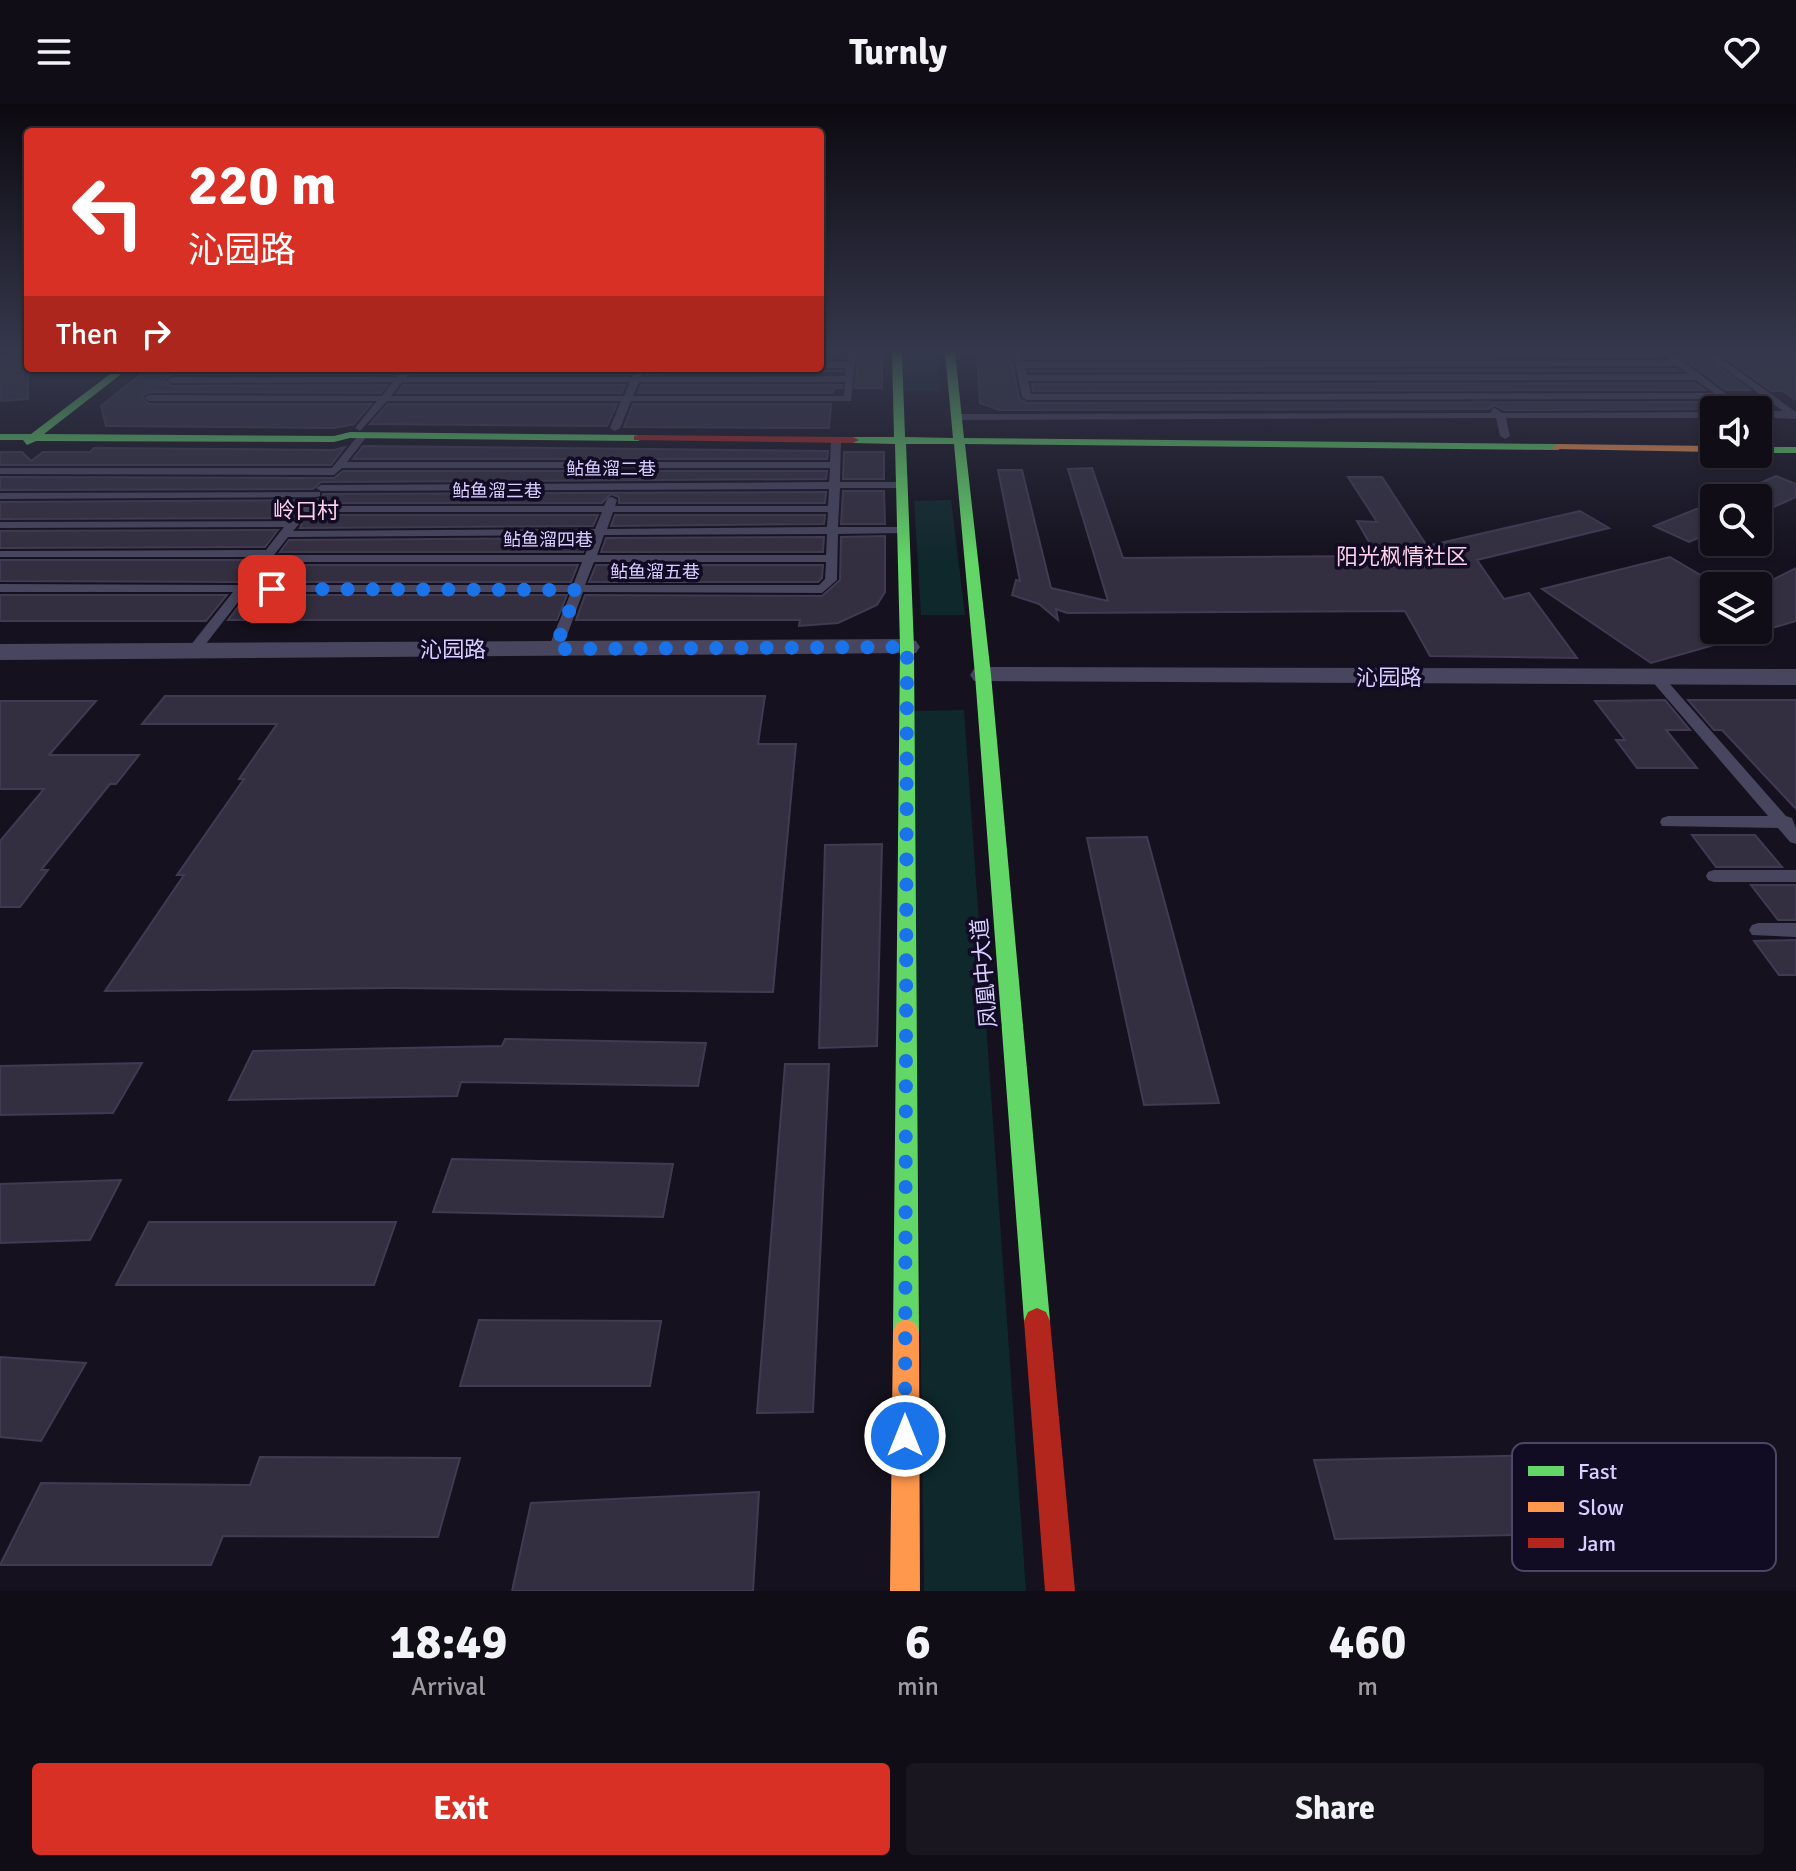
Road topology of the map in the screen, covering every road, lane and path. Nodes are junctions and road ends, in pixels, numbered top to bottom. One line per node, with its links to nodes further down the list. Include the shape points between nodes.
1 (55, 421): 15 (main road)
2 (368, 421): 13 (lane)
3 (618, 421): 12 (lane)
4 (898, 421): 16 (main road)
5 (959, 421): 14 (main road, 凤凰中大道)
6 (1177, 421): 14 (lane)
7 (1348, 421): 11 (lane)
8 (1499, 421): 11 (lane)
9 (1602, 421): 11 (lane)
10 (0, 426): 15 (main road)
11 (1503, 427): 14 (main road); 17 (main road)
12 (615, 428): 13 (main road); 16 (main road)
13 (362, 431): 15 (main road, via 334,439); 21 (main road); 29 (lane)
14 (960, 431): 16 (main road); 23 (main road); 35 (main road, 凤凰中大道)
15 (41, 432): 18 (main road); 26 (main road)
16 (898, 436): 22 (main road); 33 (main road)
17 (1700, 436)
18 (0, 437)
19 (1772, 438): 20 (main road)
20 (1796, 438)
21 (636, 439): 22 (main road); 27 (lane)
22 (836, 441): 28 (lane, 鲇鱼溜五巷)
23 (1700, 449)
24 (1772, 450): 25 (main road)
25 (1796, 450)
26 (0, 463)
27 (626, 465): 28 (lane); 29 (lane); 31 (lane)
28 (836, 465): 32 (lane, 鲇鱼溜五巷)
29 (337, 468): 30 (lane); 34 (lane)
30 (0, 471)
31 (617, 487): 32 (lane, 鲇鱼溜二巷); 34 (lane, 鲇鱼溜二巷); 38 (lane)
32 (835, 487): 33 (lane, 鲇鱼溜二巷); 39 (lane, 鲇鱼溜五巷)
33 (900, 490): 35 (main road); 42 (main road)
34 (319, 491): 36 (lane, 鲇鱼溜二巷); 37 (lane)
35 (966, 494): 56 (main road, 凤凰中大道)
36 (0, 496)
37 (305, 509): 38 (lane, 鲇鱼溜三巷); 41 (lane)
38 (609, 509): 39 (lane, 鲇鱼溜三巷); 44 (lane)
39 (834, 509): 43 (lane, 鲇鱼溜五巷)
40 (0, 525): 41 (lane)
41 (289, 529): 44 (lane); 46 (lane)
42 (902, 530): 43 (lane); 52 (main road)
43 (833, 532): 44 (lane); 48 (lane, 鲇鱼溜五巷)
44 (599, 533): 47 (lane)
45 (0, 554): 46 (lane, 鲇鱼溜四巷)
46 (267, 556): 47 (lane, 鲇鱼溜四巷); 50 (lane)
47 (590, 558): 48 (lane, 鲇鱼溜四巷); 51 (lane)
48 (832, 558): 51 (lane, 鲇鱼溜五巷, via 831,580 822,589)
49 (0, 588): 50 (lane, 鲇鱼溜五巷)
50 (242, 589): 51 (lane, 鲇鱼溜五巷); 54 (lane)
51 (577, 590): 53 (lane)
52 (907, 647): 53 (street, 沁园路); 66 (main road)
53 (555, 649): 54 (street, 沁园路)
54 (193, 651): 55 (street, 沁园路)
55 (0, 652)
56 (983, 675): 57 (street, 沁园路); 67 (main road, 凤凰中大道)
57 (1656, 677): 58 (street, 沁园路); 60 (lane)
58 (1796, 677)
59 (1668, 822): 60 (lane)
60 (1789, 822): 61 (lane)
61 (1796, 838)
62 (1714, 876): 63 (lane)
63 (1796, 876)
64 (1758, 930): 65 (lane)
65 (1796, 930)
66 (905, 1591)
67 (1060, 1591)

